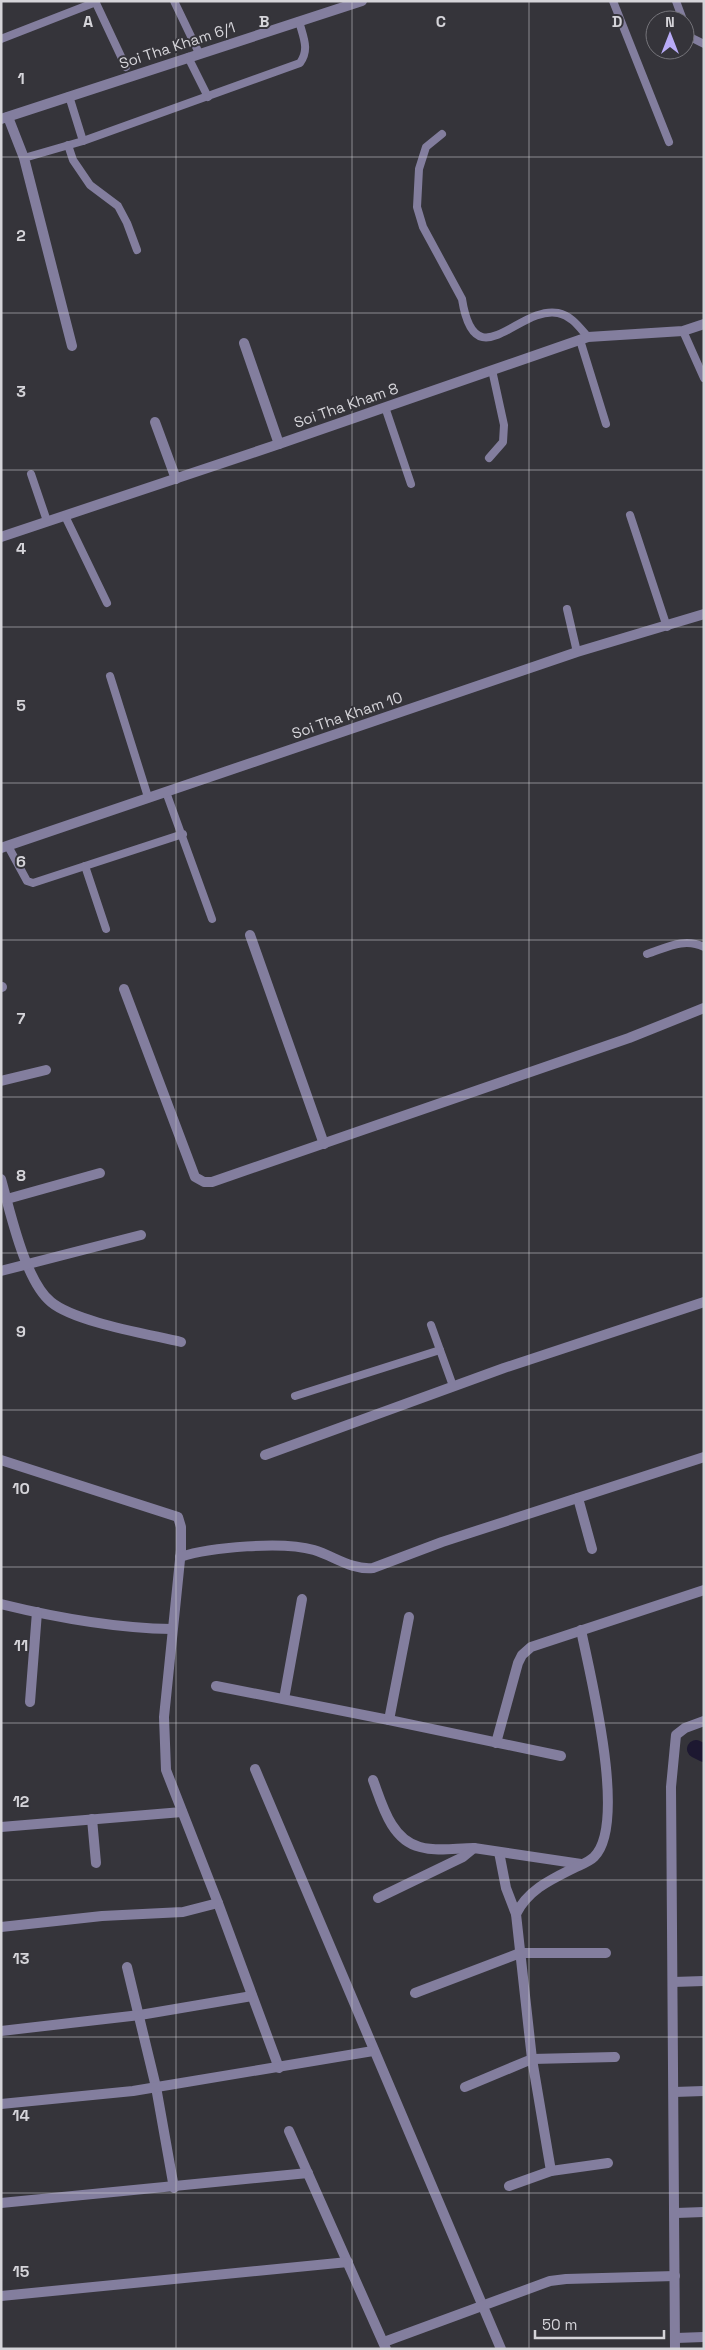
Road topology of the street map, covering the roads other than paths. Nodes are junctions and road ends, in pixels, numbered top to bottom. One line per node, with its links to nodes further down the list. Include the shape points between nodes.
1 (96, 1): 6 (lane); 9 (lane)
2 (174, 1): 7 (lane)
3 (362, 1): 5 (street, Soi Tha Kham 6/1)
4 (613, 1): 15 (lane)
5 (299, 21): 7 (street, Soi Tha Kham 6/1); 11 (lane, via 306,46 306,55 300,63)
6 (1, 39)
7 (200, 53): 8 (street, Soi Tha Kham 6/1)
8 (188, 57): 10 (street, Soi Tha Kham 6/1); 11 (lane)
9 (126, 67)
10 (69, 96): 12 (street, Soi Tha Kham 6/1); 14 (lane)
11 (208, 97): 14 (lane)
12 (5, 118): 17 (street)
13 (442, 134): 21 (lane, via 426,147 419,169 417,207 475,333 486,338 496,337 529,318 556,312 575,322)
14 (83, 141): 16 (lane)
15 (669, 142)
16 (68, 145): 17 (lane); 18 (lane, via 73,160 90,185 118,206)
17 (24, 158): 23 (street)
18 (137, 250)
19 (704, 324): 20 (street, Soi Tha Kham 8)
20 (683, 331): 21 (street, Soi Tha Kham 8); 25 (lane)
21 (584, 338): 24 (street, Soi Tha Kham 8); 28 (lane)
22 (244, 343): 29 (street)
23 (72, 346)
24 (492, 370): 26 (street, Soi Tha Kham 8); 30 (lane, via 504,425 503,442)
25 (704, 378)
26 (385, 407): 29 (street, Soi Tha Kham 8); 33 (lane)
27 (155, 422): 32 (street)
28 (606, 424)
29 (279, 444): 32 (street, Soi Tha Kham 8)
30 (489, 458)
31 (31, 474): 36 (lane)
32 (176, 478): 35 (street, Soi Tha Kham 8)
33 (411, 484)
34 (630, 515): 41 (lane)
35 (65, 516): 36 (street, Soi Tha Kham 8); 38 (lane)
36 (48, 522): 37 (street, Soi Tha Kham 8)
37 (1, 537)
38 (107, 603)
39 (567, 609): 42 (lane)
40 (704, 614): 41 (street, Soi Tha Kham 10)
41 (668, 627): 42 (street, Soi Tha Kham 10)
42 (577, 652): 44 (street, Soi Tha Kham 10)
43 (110, 676): 45 (lane)
44 (166, 792): 45 (street, Soi Tha Kham 10); 46 (lane)
45 (148, 797): 47 (street, Soi Tha Kham 10)
46 (183, 834): 48 (lane); 49 (lane)
47 (5, 847): 48 (lane, via 27,881 33,883)
48 (85, 866): 50 (lane)
49 (212, 920)
50 (106, 929)
51 (250, 935): 58 (street)
52 (704, 947): 53 (lane, via 683,942)
53 (647, 954)
54 (124, 989): 58 (street, via 198,1179 212,1182)
55 (704, 1008): 58 (street, via 629,1038)
56 (46, 1070): 57 (street)
57 (1, 1081)
58 (324, 1144)
59 (100, 1173): 61 (street)
60 (1, 1179): 61 (street)
61 (6, 1199): 63 (street)
62 (141, 1235): 63 (street)
63 (26, 1264): 64 (street); 67 (street, via 49,1300 74,1316)
64 (1, 1271)
65 (704, 1302): 69 (street)
66 (431, 1326): 68 (lane)
67 (181, 1342)
68 (440, 1350): 69 (lane); 70 (lane)
69 (453, 1386): 71 (street)
70 (295, 1396)
71 (266, 1455)
72 (704, 1457): 74 (street)
73 (1, 1460): 76 (street, via 178,1517 181,1527)
74 (578, 1498): 75 (street); 76 (street, via 373,1568 358,1568 298,1547 264,1546)
75 (592, 1549)
76 (180, 1558): 82 (street)
77 (704, 1590): 83 (street)
78 (302, 1599): 85 (street)
79 (1, 1604): 80 (street)
80 (37, 1612): 82 (street, via 136,1629); 86 (street)
81 (409, 1617): 87 (street)
82 (172, 1629): 93 (street, via 164,1754 166,1770)
83 (581, 1630): 89 (street, via 531,1647 522,1655); 99 (street, via 606,1754 603,1843 592,1859)
84 (216, 1686): 85 (street)
85 (284, 1699): 87 (street)
86 (30, 1702)
87 (389, 1720): 89 (street)
88 (704, 1722): 108 (street, via 685,1728 676,1735 674,1748 671,1787)
89 (496, 1743): 90 (street)
90 (561, 1756)
91 (255, 1769): 113 (street)
92 (373, 1780): 96 (street, via 389,1821 408,1843 429,1848)
93 (182, 1812): 94 (street); 101 (street)
94 (92, 1819): 95 (street); 98 (street)
95 (1, 1827)
96 (474, 1848): 97 (street); 100 (street, via 463,1857)
97 (499, 1852): 99 (street); 102 (street, via 506,1888)
98 (96, 1863)
99 (582, 1864): 102 (street, via 535,1890 523,1900)
100 (378, 1898)
101 (218, 1903): 103 (street, via 182,1912 102,1916); 110 (street)
102 (516, 1914): 104 (street)
103 (1, 1927)
104 (520, 1953): 105 (street); 109 (street); 115 (street)
105 (606, 1953)
106 (127, 1967): 111 (street)
107 (704, 1981): 108 (street)
108 (673, 1982): 120 (street)
109 (415, 1993)
110 (252, 1996): 111 (street); 116 (street)
111 (140, 2015): 112 (street); 117 (street)
112 (1, 2031)
113 (373, 2051): 116 (street); 134 (street)
114 (615, 2057): 115 (street)
115 (532, 2058): 118 (street); 124 (street)
116 (278, 2068): 117 (street)
117 (156, 2087): 121 (street); 127 (street)
118 (464, 2087)
119 (704, 2091): 120 (street)
120 (674, 2092): 130 (street)
121 (1, 2104)
122 (289, 2131): 125 (street)
123 (608, 2163): 124 (street)
124 (551, 2171): 126 (street)
125 (308, 2173): 127 (street); 131 (street)
126 (509, 2186)
127 (174, 2188): 128 (street)
128 (1, 2203)
129 (704, 2212): 130 (street)
130 (676, 2213): 132 (street)
131 (348, 2262): 133 (street); 137 (street)
132 (675, 2276): 134 (street, via 550,2281); 136 (street)
133 (1, 2296)
134 (483, 2307): 137 (street); 138 (street)
135 (704, 2337): 136 (street)
136 (676, 2338): 139 (street)
137 (385, 2345)
138 (501, 2349)
139 (676, 2349)

